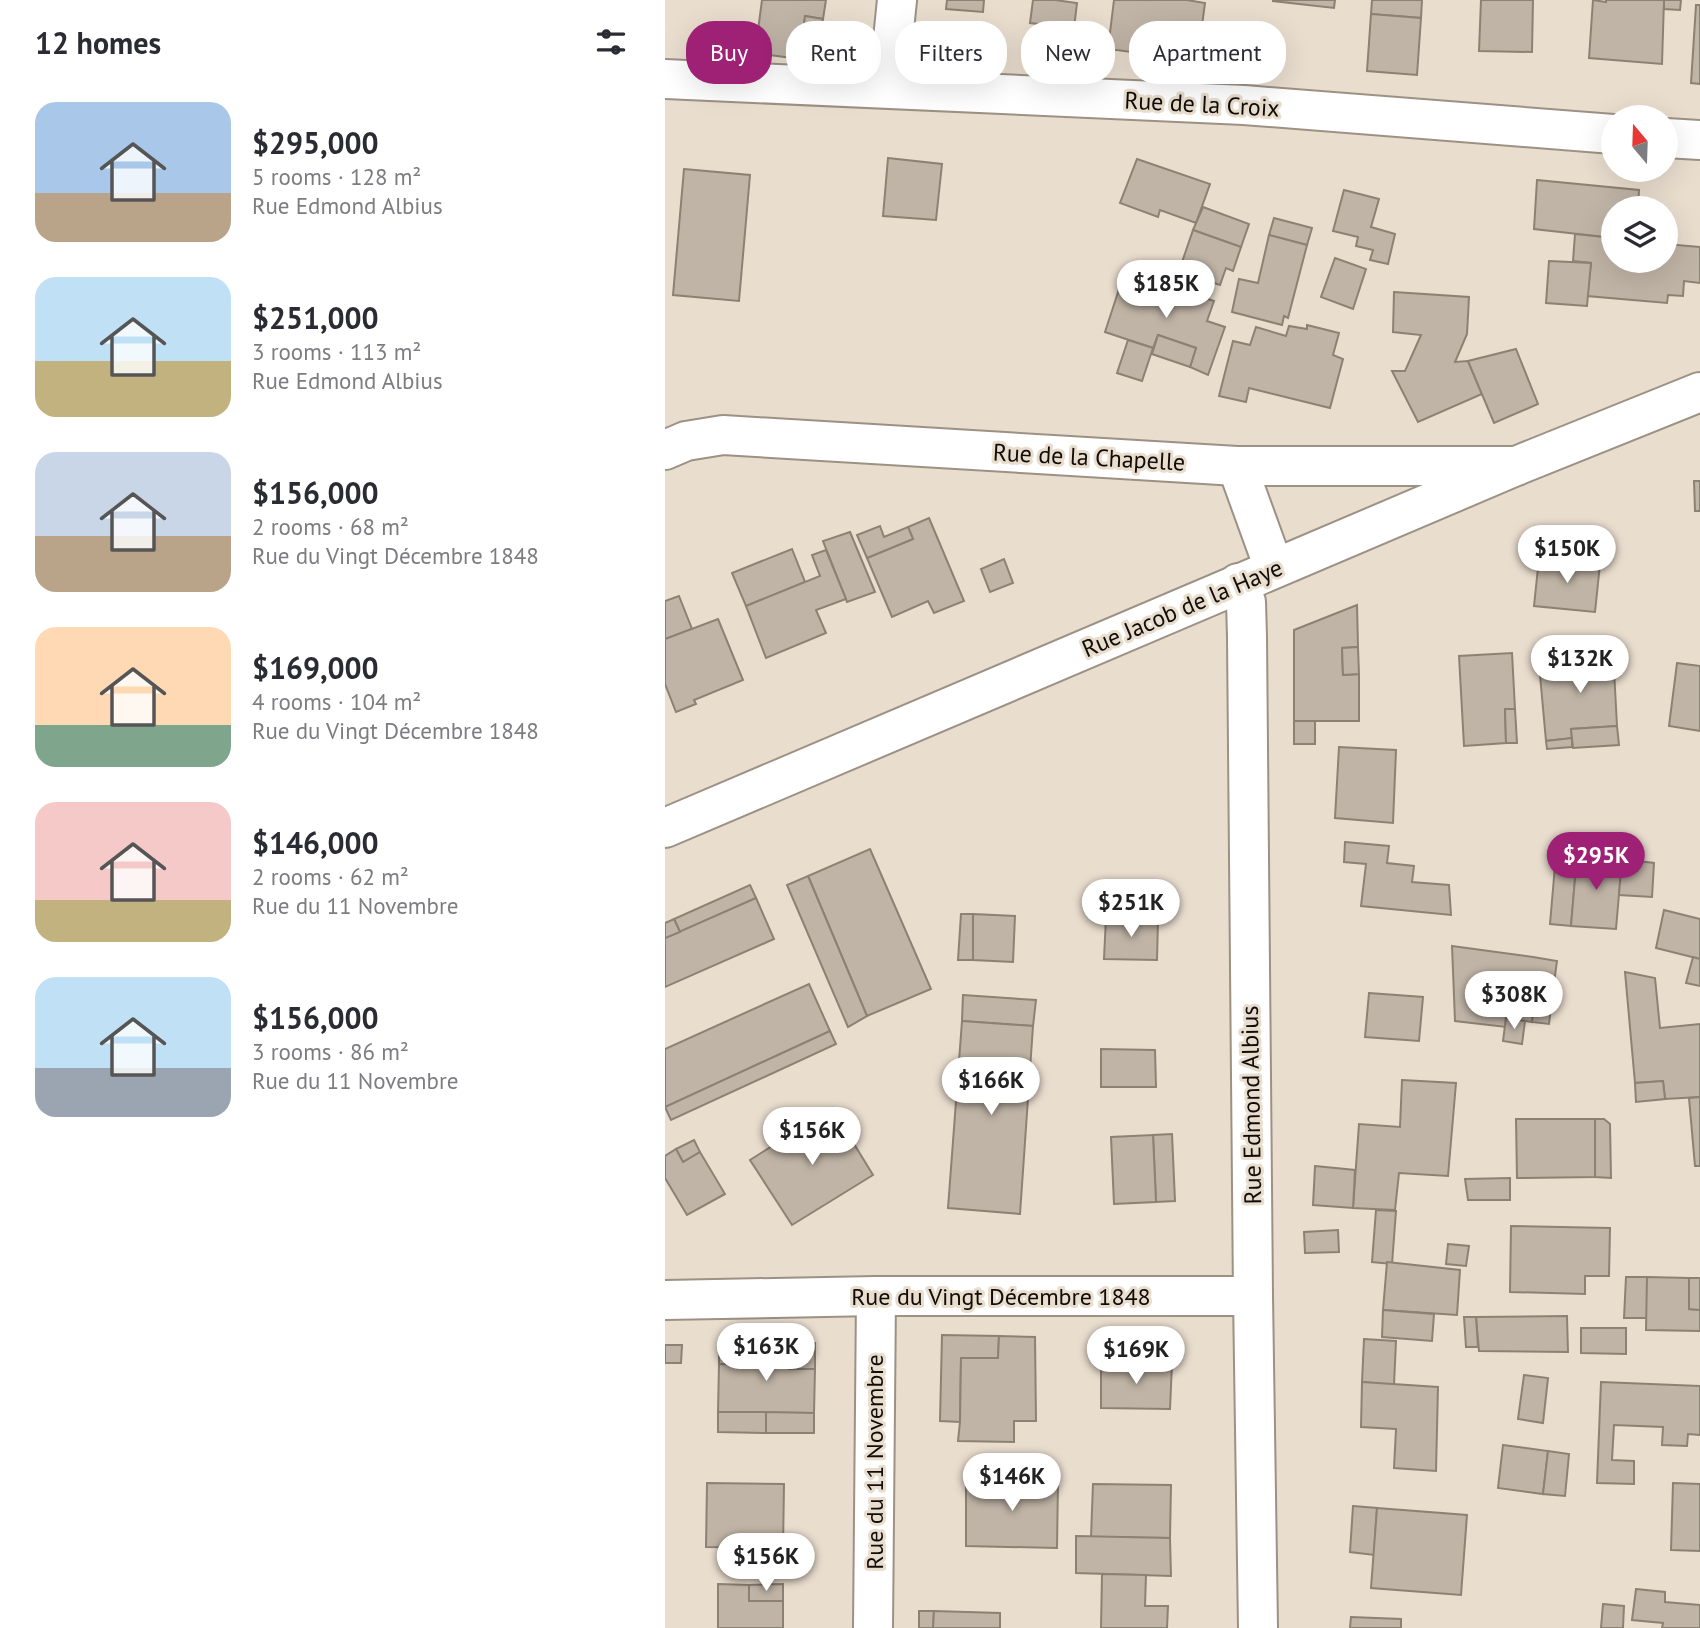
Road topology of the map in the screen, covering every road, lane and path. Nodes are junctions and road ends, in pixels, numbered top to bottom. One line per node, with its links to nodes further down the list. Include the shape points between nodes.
1 (897, 0): 3 (street)
2 (665, 79): 3 (street, Rue de la Croix)
3 (888, 89): 4 (street, Rue de la Croix, via 1244,105)
4 (1601, 133)
5 (1678, 139): 6 (street)
6 (1700, 140)
7 (1700, 391): 10 (street, Rue Jacob de la Haye)
8 (665, 450): 9 (street, Rue de la Chapelle, via 723,435)
9 (1237, 466): 10 (street, Rue de la Chapelle); 11 (street)
10 (1515, 466): 11 (street, Rue Jacob de la Haye)
11 (1274, 568): 12 (street, Rue Jacob de la Haye)
12 (1238, 583): 13 (street, Rue Jacob de la Haye); 15 (street, Rue Edmond Albius, via 1245,602 1247,637)
13 (665, 828)
14 (876, 1296): 15 (street, Rue du Vingt Décembre 1848); 16 (street, Rue du Vingt Décembre 1848); 17 (street, Rue du 11 Novembre)
15 (1253, 1296): 18 (street, Rue Edmond Albius)
16 (665, 1300)
17 (873, 1628)
18 (1258, 1628)

